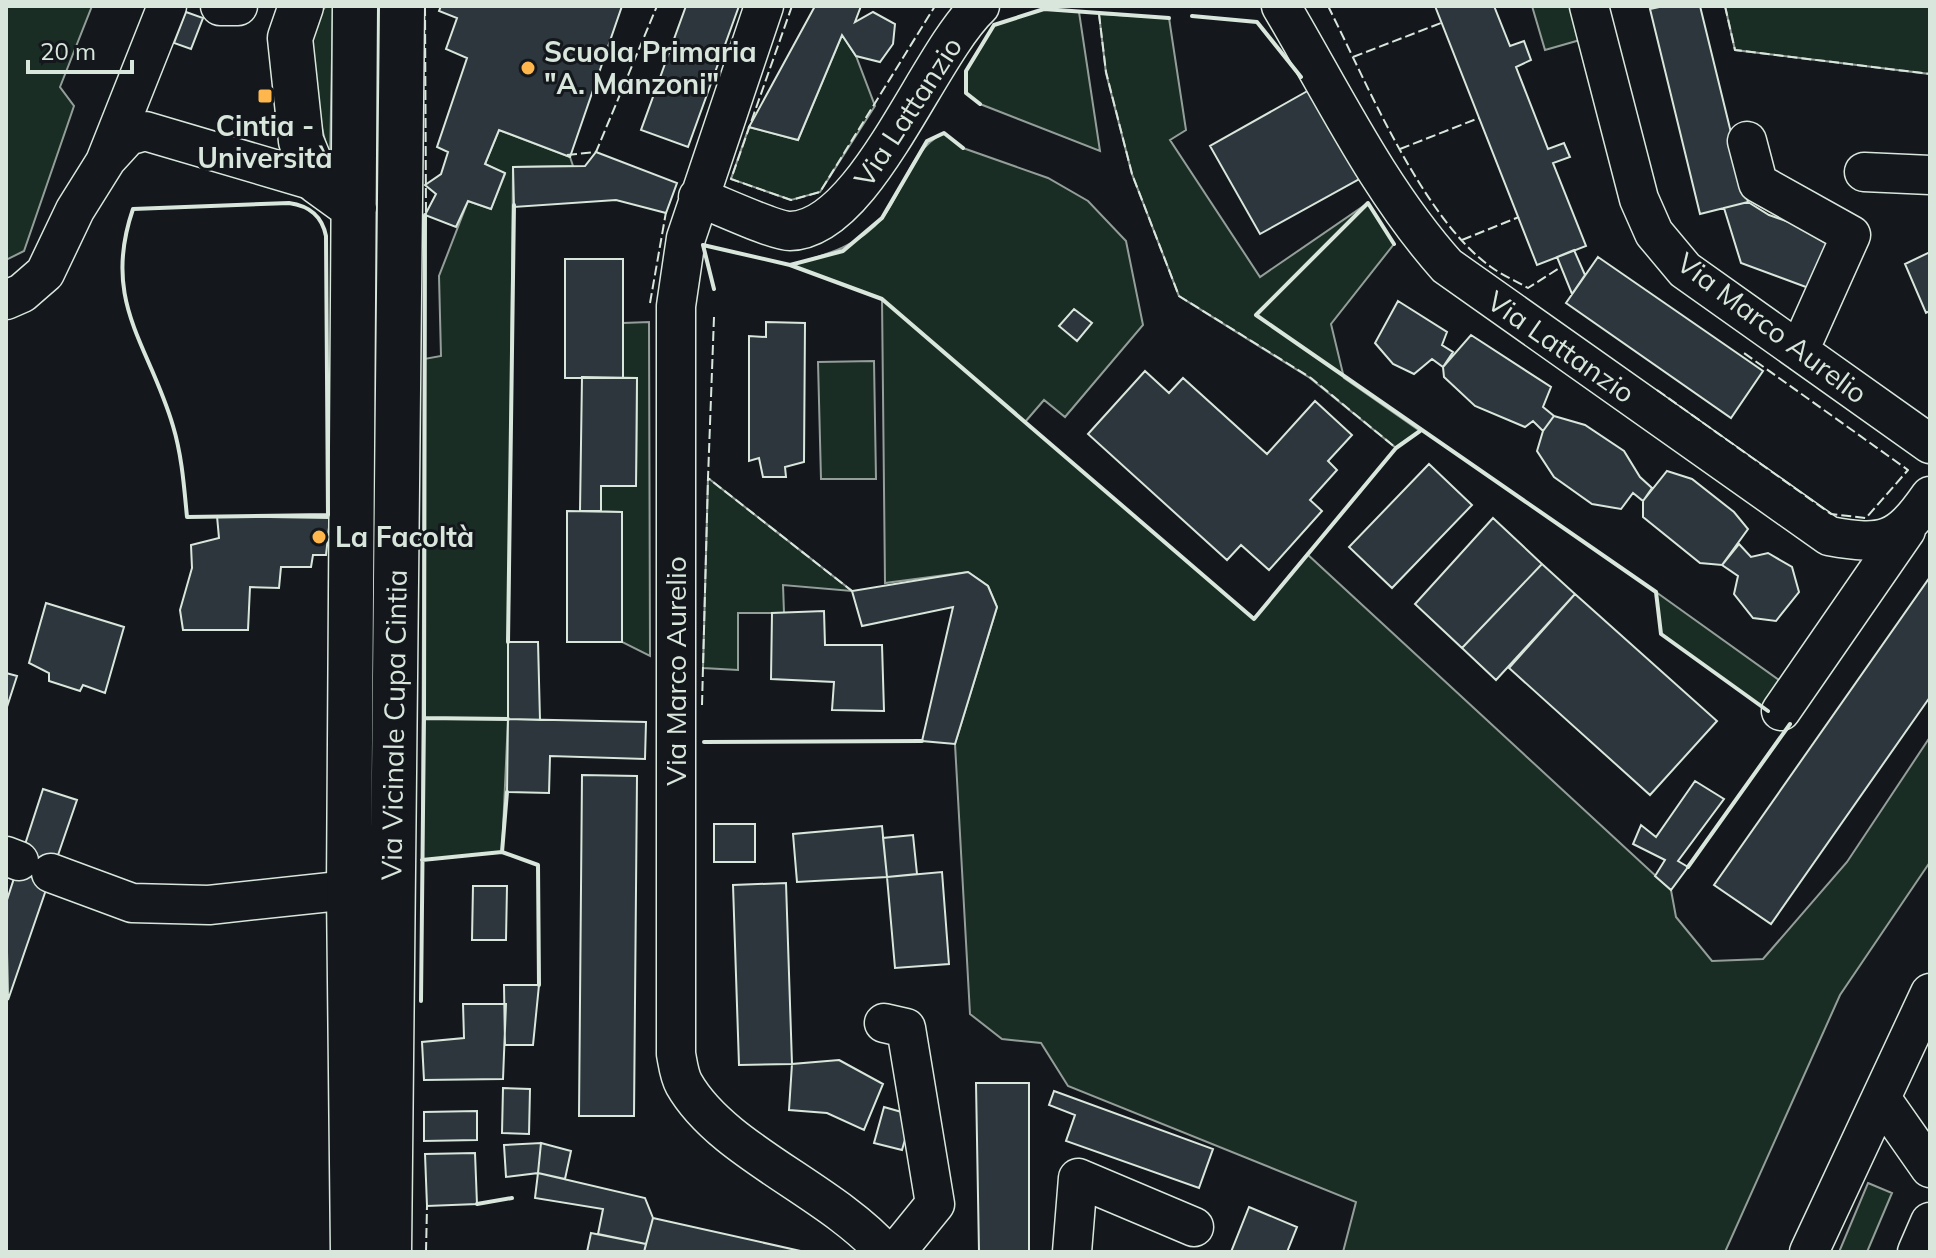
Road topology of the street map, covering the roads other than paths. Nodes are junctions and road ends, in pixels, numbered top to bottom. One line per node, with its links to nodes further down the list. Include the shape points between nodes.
1 (167, 6): 12 (street)
2 (220, 6): 3 (street)
3 (238, 6)
4 (301, 6): 15 (main road, via 290,38 296,105 301,141)
5 (355, 6): 17 (main road, Via Vicinale Cupa Cintia)
6 (402, 6): 33 (main road, Via Vicinale Cupa Cintia)
7 (764, 6): 16 (street, Via Marco Aurelio)
8 (980, 6): 16 (street, Via Lattanzio, via 939,59 855,195 823,222 789,231)
9 (1281, 6): 22 (street, Via Lattanzio, via 1389,190 1447,266 1829,536 1868,543)
10 (1589, 6): 19 (street, Via Marco Aurelio, via 1639,199 1654,233 1685,270)
11 (1747, 141): 19 (street, via 1758,183 1851,235)
12 (105, 162): 15 (street, via 128,136 145,131); 18 (street, via 45,273)
13 (1864, 172): 14 (street)
14 (1930, 175)
15 (318, 182): 17 (main road)
16 (698, 197): 34 (street, Via Marco Aurelio, via 676,306 676,1054 683,1082 703,1110 862,1226)
17 (354, 208): 25 (main road, Via Vicinale Cupa Cintia)
18 (6, 300)
19 (1799, 351): 20 (street, Via Marco Aurelio)
20 (1930, 444)
21 (1930, 496): 22 (street)
22 (1906, 530): 23 (street)
23 (1781, 711)
24 (26, 864): 25 (street, via 132,903 209,905)
25 (349, 890): 32 (main road, Via Vicinale Cupa Cintia)
26 (1930, 993): 28 (street)
27 (884, 1023): 35 (street, via 906,1028 935,1204)
28 (1881, 1098): 29 (street); 37 (street)
29 (1930, 1168)
30 (1930, 1222): 38 (street)
31 (1194, 1227): 36 (street, via 1078,1178)
32 (353, 1252)
33 (389, 1252)
34 (885, 1252)
35 (896, 1252)
36 (1072, 1252)
37 (1809, 1252)
38 (1917, 1252)

